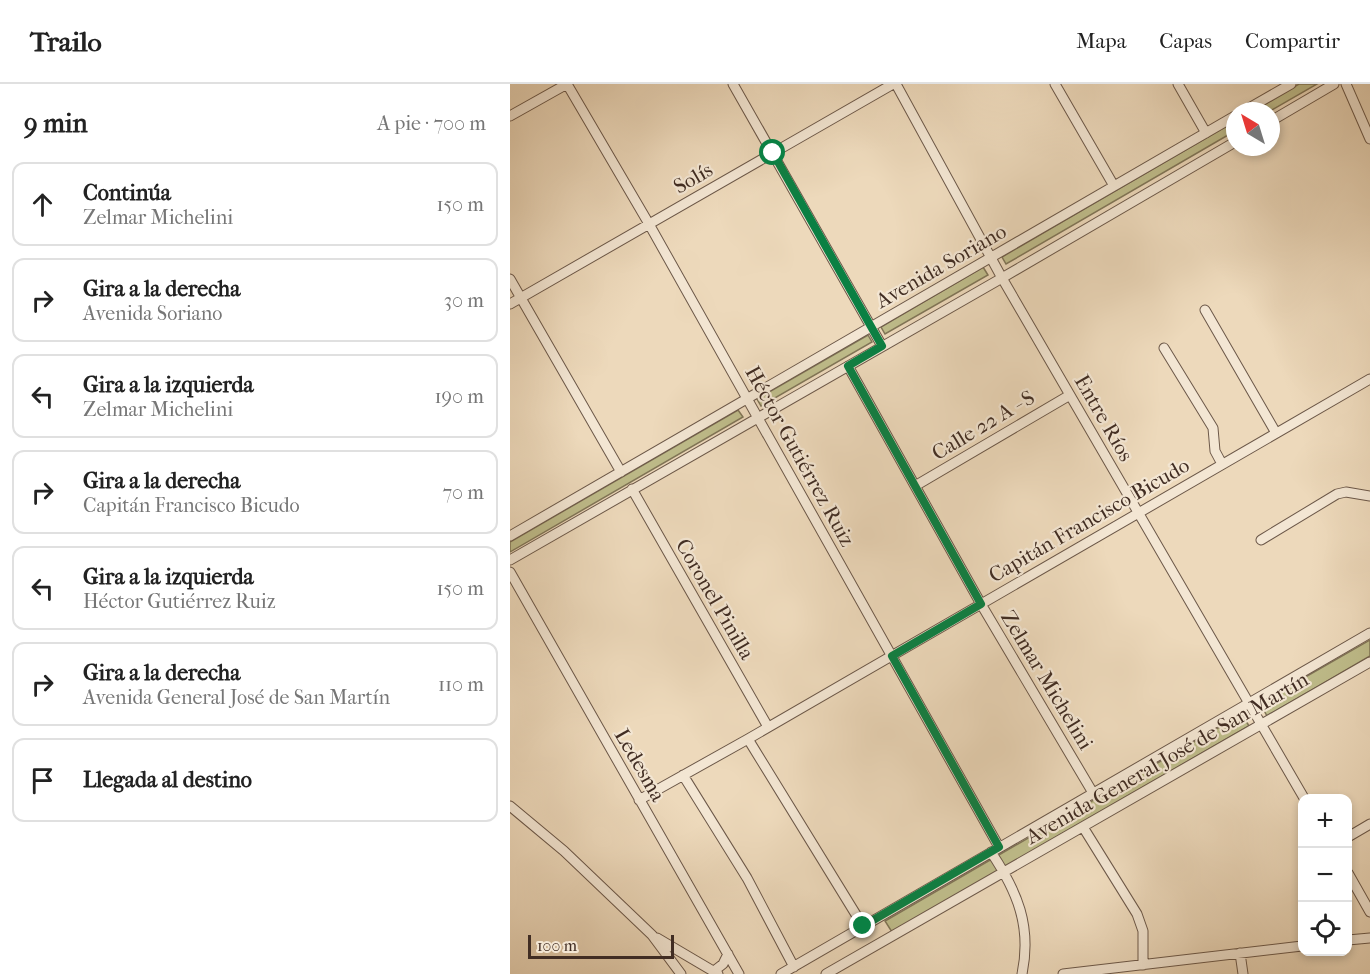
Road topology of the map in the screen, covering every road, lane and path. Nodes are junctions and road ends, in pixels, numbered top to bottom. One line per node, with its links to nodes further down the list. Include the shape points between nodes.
1 (567, 84): 10 (street); 19 (street, Héctor Gutiérrez Ruiz)
2 (732, 84): 17 (street)
3 (894, 84): 17 (street, Solís); 20 (street, Entre Ríos)
4 (1055, 84): 18 (street)
5 (1178, 84): 14 (street)
6 (1291, 84): 9 (street)
7 (1333, 84): 11 (street)
8 (1346, 84): 13 (street)
9 (1260, 102)
10 (510, 116)
11 (1280, 116)
12 (1226, 121): 14 (street, Avenida Soriano)
13 (1368, 128): 15 (street)
14 (1206, 133): 18 (street, Avenida Soriano)
15 (1370, 139)
16 (1226, 147): 21 (street, Avenida Soriano)
17 (773, 153): 19 (street, Solís); 26 (street)
18 (1114, 186): 20 (street, Avenida Soriano)
19 (649, 224): 23 (street, Solís); 32 (street, Héctor Gutiérrez Ruiz)
20 (991, 258): 21 (street, Entre Ríos); 26 (street, Avenida Soriano)
21 (1002, 278): 27 (street, Avenida Soriano); 31 (street, Entre Ríos)
22 (510, 279): 23 (street)
23 (521, 298): 24 (street, Solís); 36 (street)
24 (510, 304)
25 (1205, 310): 34 (street)
26 (871, 327): 27 (street); 32 (street, Avenida Soriano)
27 (882, 346): 29 (street, Avenida Soriano)
28 (1164, 348): 35 (street, via 1213,428 1215,451)
29 (848, 366): 33 (street, Avenida Soriano); 37 (street, Zelmar Michelini)
30 (1370, 379): 34 (street, Capitán Francisco Bicudo)
31 (1070, 395): 37 (street, Calle 22 A - S); 40 (street, Entre Ríos)
32 (747, 399): 33 (street, Héctor Gutiérrez Ruiz); 36 (street, Avenida Soriano)
33 (758, 418): 38 (street, Avenida Soriano); 47 (street, Héctor Gutiérrez Ruiz)
34 (1276, 433): 35 (street, Capitán Francisco Bicudo)
35 (1222, 464): 40 (street, Capitán Francisco Bicudo)
36 (621, 472): 41 (street, Avenida Soriano)
37 (915, 486): 45 (street, Zelmar Michelini)
38 (632, 489): 43 (street, Avenida Soriano); 51 (street, Coronel Pinilla)
39 (1370, 496): 42 (street, via 1337,494)
40 (1137, 513): 45 (street, Capitán Francisco Bicudo); 49 (street, Entre Ríos)
41 (510, 536)
42 (1261, 540)
43 (510, 560)
44 (510, 572): 56 (street, Ledesma)
45 (981, 604): 47 (street, Capitán Francisco Bicudo); 54 (street, Zelmar Michelini)
46 (1370, 633): 49 (street, Avenida General José de San Martín)
47 (892, 656): 51 (street, Capitán Francisco Bicudo); 61 (street, Héctor Gutiérrez Ruiz)
48 (1370, 662): 50 (street, Avenida General José de San Martín)
49 (1248, 704): 50 (street, Entre Ríos); 54 (street, Avenida General José de San Martín)
50 (1261, 726): 55 (street, Entre Ríos); 59 (street, Avenida General José de San Martín)
51 (768, 727): 52 (street, Capitán Francisco Bicudo)
52 (748, 740): 53 (street, Capitán Francisco Bicudo); 65 (street)
53 (683, 775): 56 (street, Capitán Francisco Bicudo); 73 (street, via 747,878)
54 (1093, 793): 61 (street, Avenida General José de San Martín)
55 (1302, 794)
56 (639, 800): 71 (street, Ledesma)
57 (510, 806): 66 (street, via 564,850)
58 (1370, 824): 60 (street)
59 (1083, 827): 62 (street, Avenida General José de San Martín); 72 (street, via 1137,914 1143,931)
60 (1352, 834)
61 (995, 849): 62 (street, Héctor Gutiérrez Ruiz); 65 (street, Avenida General José de San Martín)
62 (1004, 871): 79 (street, Avenida General José de San Martín); 80 (street, Héctor Gutiérrez Ruiz, via 1026,933)
63 (1352, 881): 64 (street)
64 (1370, 912)
65 (863, 926): 73 (street, Avenida General José de San Martín)
66 (652, 935): 75 (street); 76 (street)
67 (1370, 938): 68 (street)
68 (1352, 940)
69 (1298, 946): 70 (street)
70 (1240, 953): 72 (street); 82 (street)
71 (728, 954): 75 (street); 77 (street, Ledesma)
72 (1143, 964): 74 (street)
73 (794, 967): 78 (street, Avenida General José de San Martín)
74 (1101, 972): 81 (street)
75 (716, 973)
76 (681, 974)
77 (740, 974)
78 (781, 974)
79 (826, 974)
80 (1023, 974)
81 (1063, 974)
82 (1243, 974)

